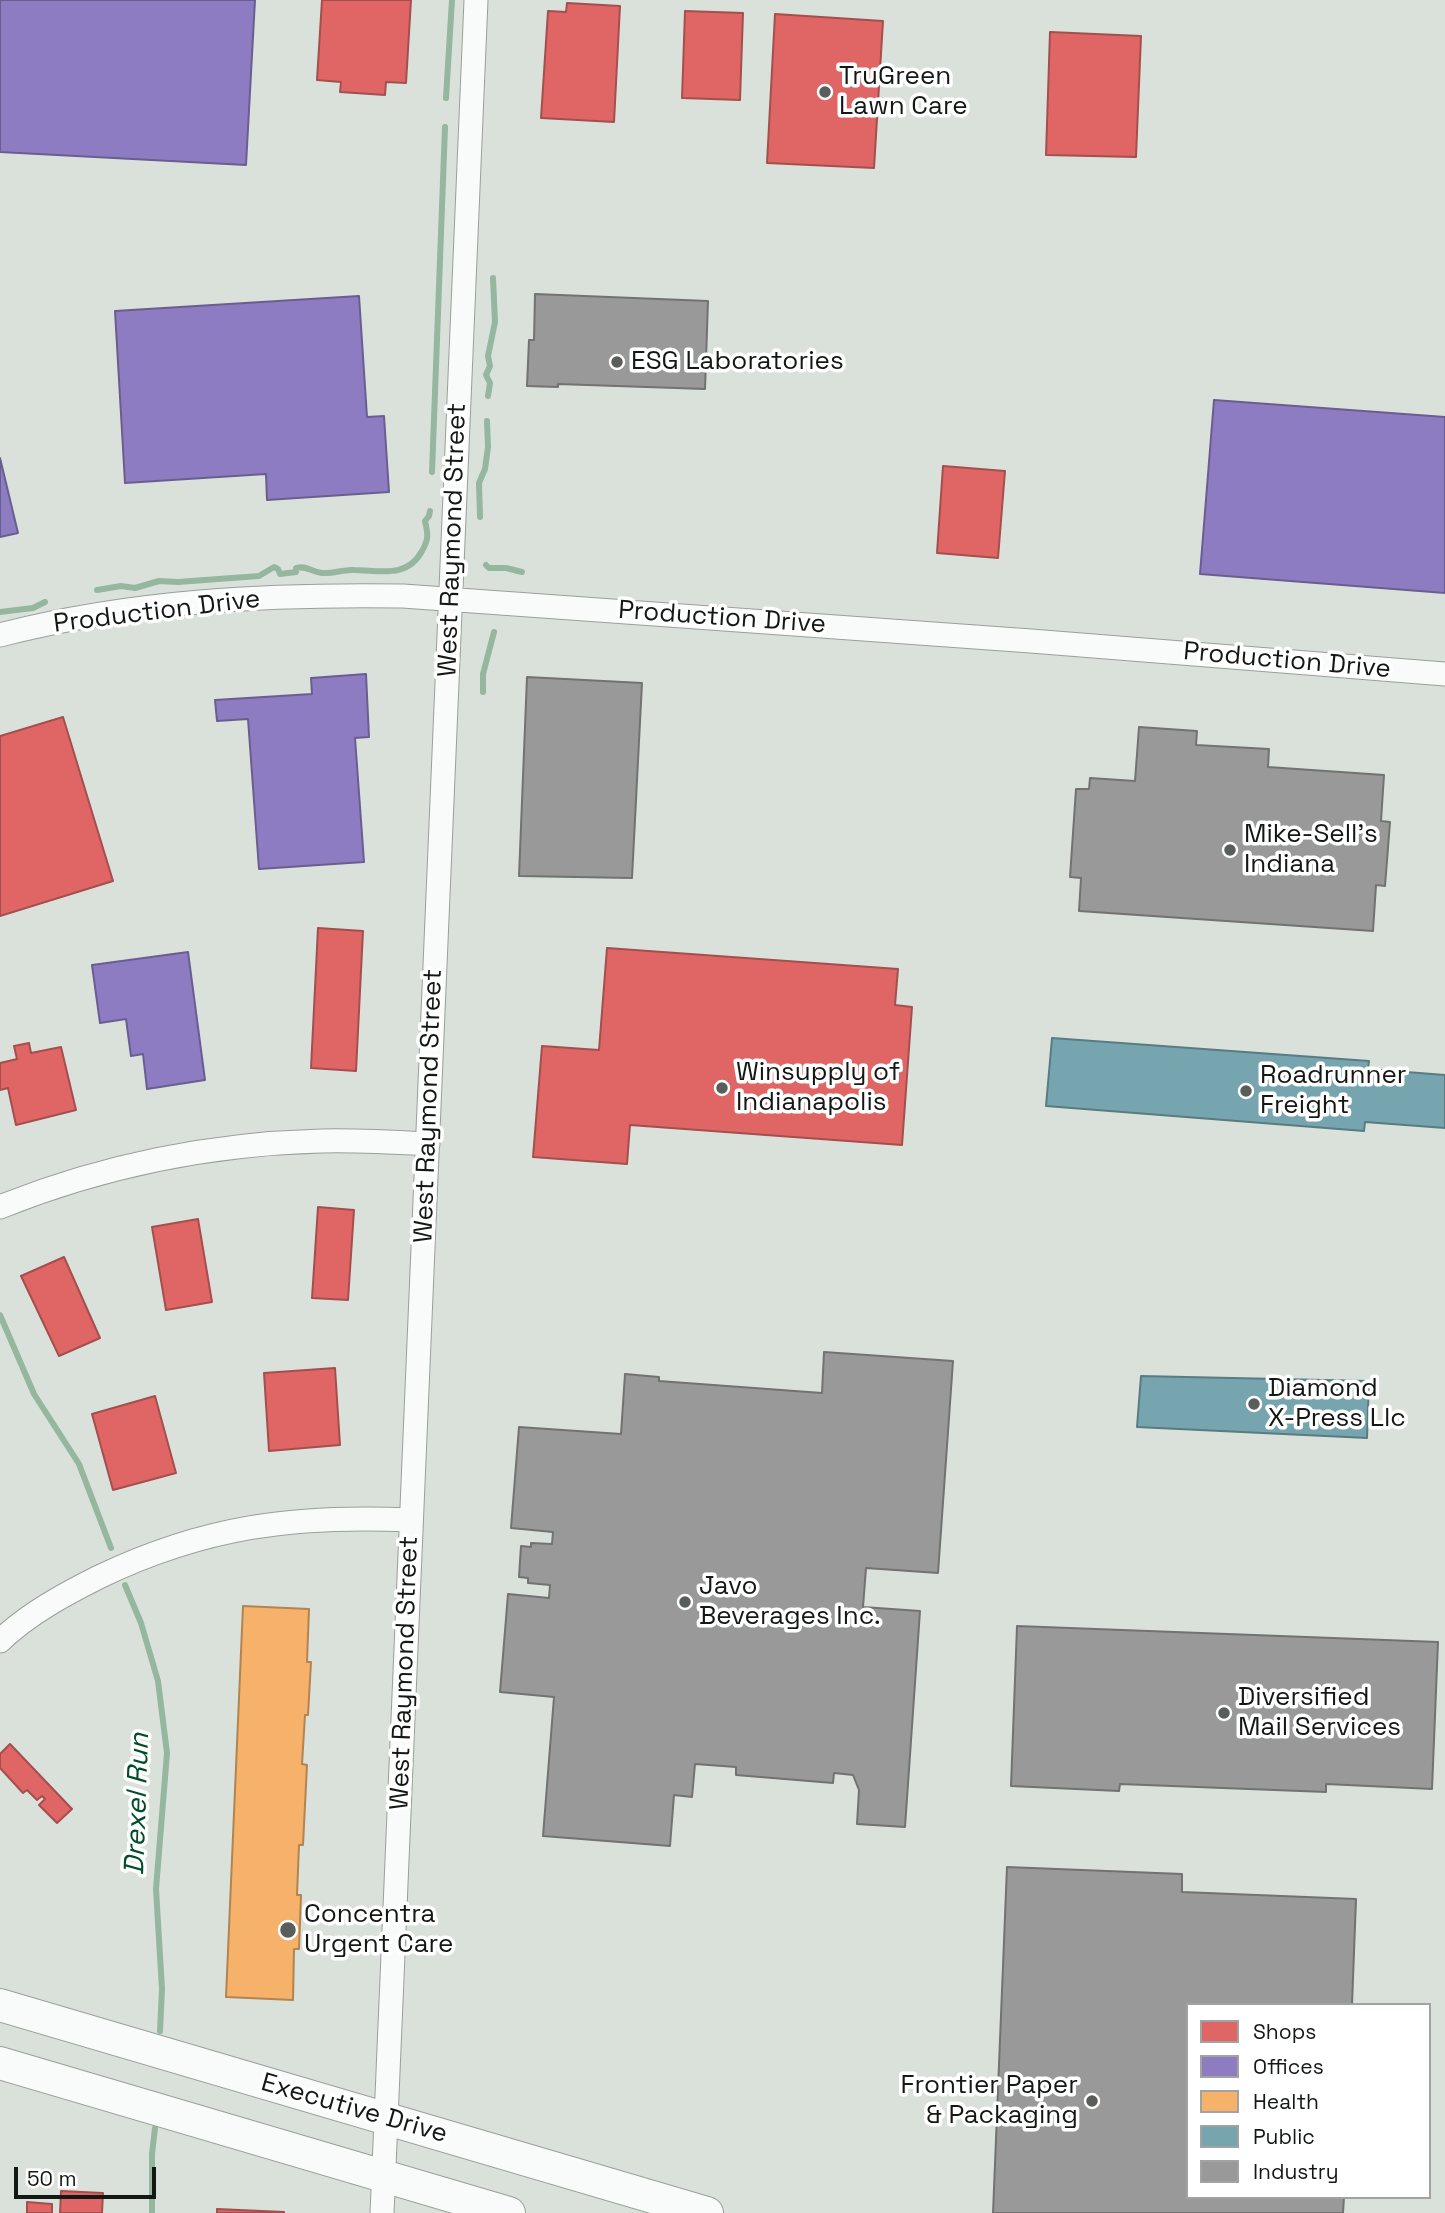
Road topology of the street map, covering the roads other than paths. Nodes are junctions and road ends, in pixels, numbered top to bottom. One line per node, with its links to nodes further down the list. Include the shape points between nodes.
1 (476, 0): 2 (street, West Raymond Street)
2 (451, 597): 3 (street, Production Drive, via 327,595 168,605); 4 (street, Production Drive); 5 (street, West Raymond Street)
3 (0, 635)
4 (1445, 674)
5 (428, 1144): 6 (street, via 344,1140 188,1154 94,1175); 7 (street, West Raymond Street)
6 (0, 1208)
7 (411, 1520): 8 (street, via 302,1520 191,1541 142,1557 71,1591); 11 (street, West Raymond Street)
8 (0, 1640)
9 (0, 2004): 11 (street, Executive Drive)
10 (0, 2063): 12 (street, Executive Drive)
11 (386, 2118): 12 (street, West Raymond Street); 15 (street, Executive Drive)
12 (384, 2176): 13 (street, West Raymond Street); 14 (street, Executive Drive)
13 (382, 2213)
14 (509, 2213)
15 (707, 2213)

